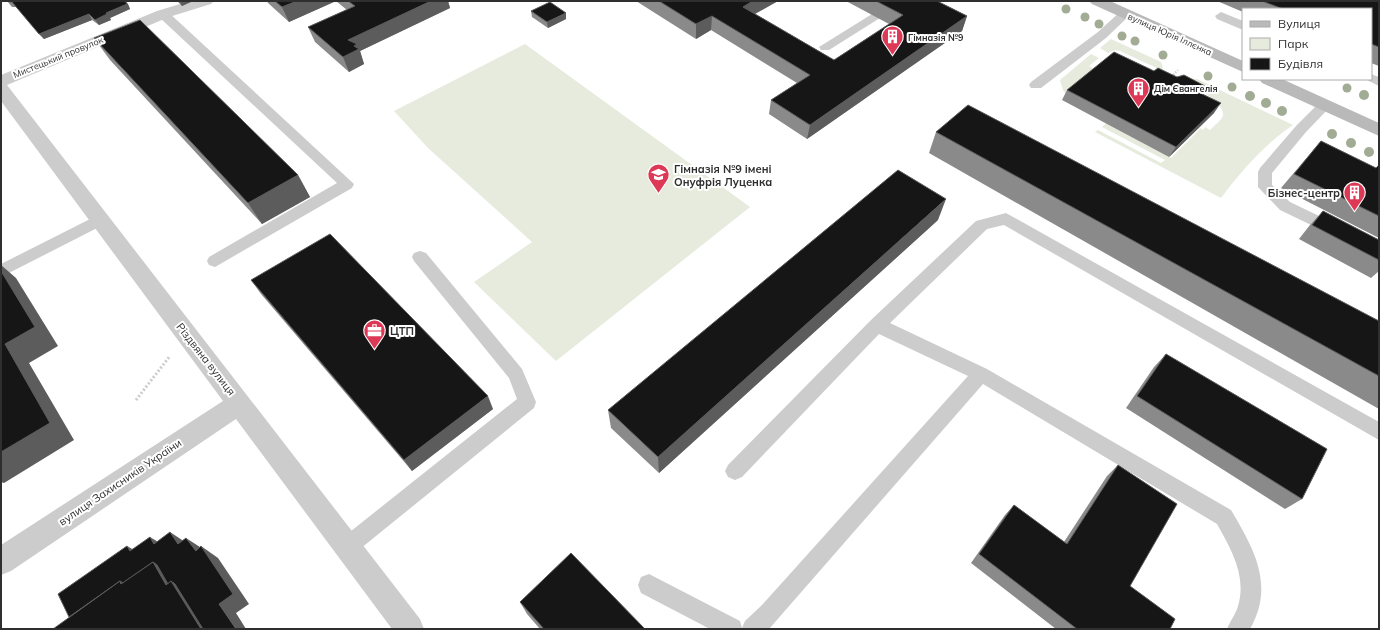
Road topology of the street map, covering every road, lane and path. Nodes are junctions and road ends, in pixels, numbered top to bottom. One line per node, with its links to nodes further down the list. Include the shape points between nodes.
1 (206, 1): 4 (street, Мистецький провулок)
2 (901, 1): 8 (lane)
3 (1097, 1): 5 (street, вулиця Юрія Іллєнка)
4 (163, 14): 13 (street, Мистецький провулок); 21 (lane, via 348,184)
5 (1125, 14): 9 (street, вулиця Юрія Іллєнка); 14 (lane, via 1102,35)
6 (1221, 16): 7 (lane)
7 (1242, 26)
8 (825, 47)
9 (1242, 67)
10 (1178, 70): 11 (path)
11 (1168, 79)
12 (1270, 80): 16 (street)
13 (1, 81)
14 (1036, 85)
15 (1, 89): 18 (street, Різдвяна вулиця)
16 (1325, 105): 17 (street); 19 (lane, via 1265,172 1265,186 1285,206)
17 (1379, 130)
18 (100, 220): 22 (lane); 27 (street, Різдвяна вулиця)
19 (1348, 237)
20 (420, 257): 30 (lane, via 516,374 528,402)
21 (215, 261)
22 (1, 271)
23 (877, 325): 25 (lane); 28 (lane, via 982,225 1006,219); 29 (lane)
24 (170, 356): 26 (path)
25 (982, 374): 35 (lane); 36 (lane, via 1224,517 1246,556 1252,584 1248,609)
26 (136, 400)
27 (240, 403): 30 (street, Різдвяна вулиця); 31 (street, вулиця Захисників України)
28 (1379, 432)
29 (735, 471)
30 (348, 546): 33 (street, Різдвяна вулиця)
31 (1, 561)
32 (649, 585): 34 (lane)
33 (410, 629)
34 (732, 629)
35 (753, 629)
36 (1238, 629)

